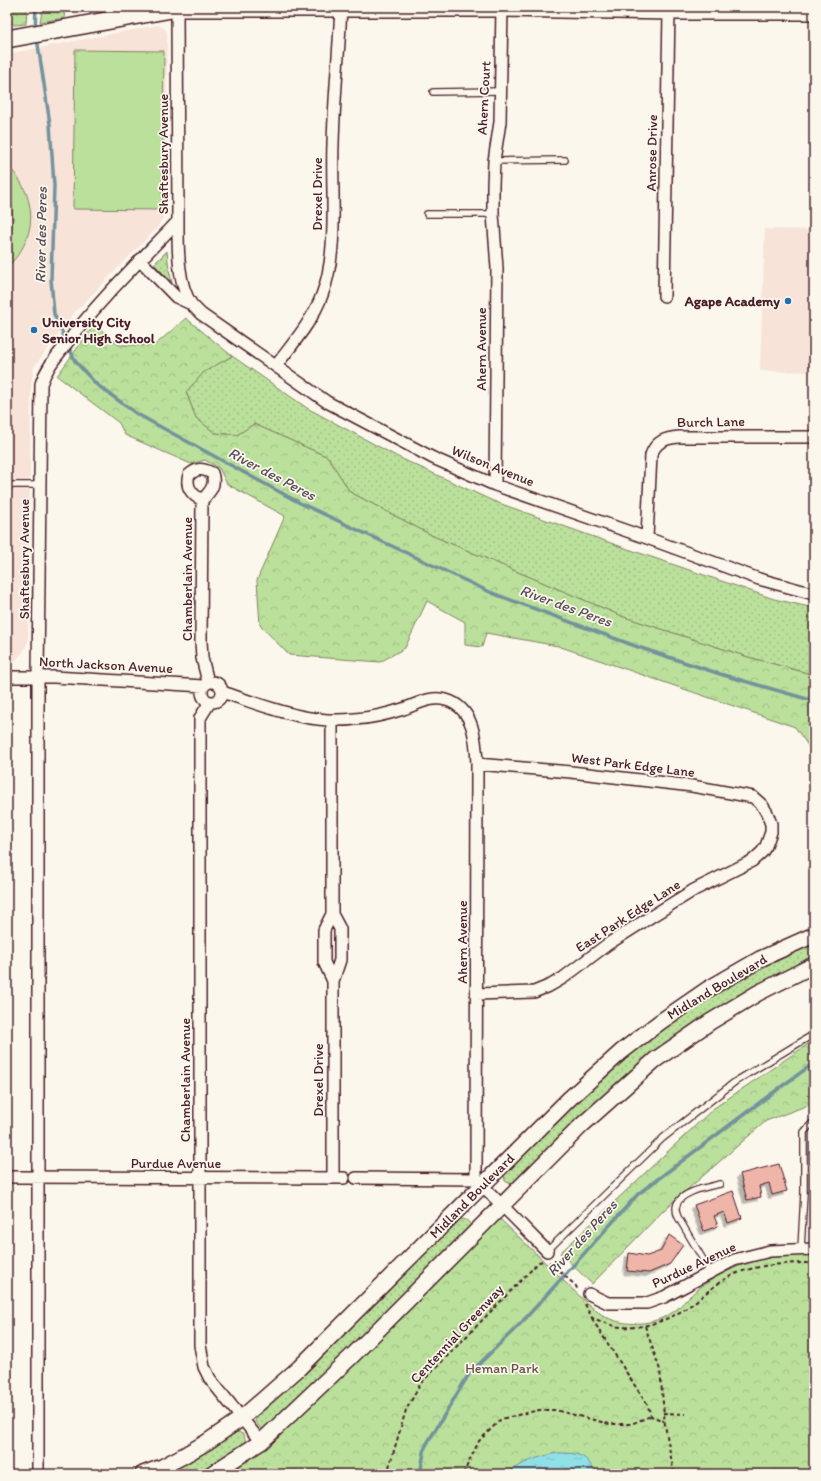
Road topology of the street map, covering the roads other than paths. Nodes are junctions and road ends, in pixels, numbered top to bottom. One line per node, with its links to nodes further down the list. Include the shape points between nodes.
1 (502, 7): 3 (main road); 4 (main road); 7 (street, Ahern Court)
2 (177, 8): 3 (main road); 6 (main road); 13 (street, Shaftesbury Avenue)
3 (342, 8): 17 (street, Drexel Drive, via 334,96 332,232 328,275 322,295 306,327)
4 (669, 11): 5 (main road); 15 (street, Anrose Drive)
5 (814, 11)
6 (14, 38)
7 (500, 91): 8 (lane); 10 (street, Ahern Court, via 500,122)
8 (433, 92)
9 (565, 160): 10 (lane)
10 (494, 161): 12 (street, Ahern Court)
11 (427, 214): 12 (lane)
12 (492, 214): 21 (street, Ahern Avenue, via 497,268)
13 (178, 221): 14 (street, Shaftesbury Avenue); 16 (street, Wilson Avenue, via 178,257)
14 (140, 260): 16 (street, Wilson Avenue, via 176,297); 20 (street, Shaftesbury Avenue, via 86,317 44,373 41,384)
15 (664, 296)
16 (192, 304): 17 (street, Wilson Avenue, via 201,314)
17 (276, 366): 21 (street, Wilson Avenue, via 327,402 433,458)
18 (814, 437): 23 (street, Burch Lane, via 679,437 663,440 657,444 651,455)
19 (7, 485): 20 (lane)
20 (39, 485): 26 (street, Shaftesbury Avenue)
21 (495, 485): 23 (street, Wilson Avenue)
22 (202, 500): 27 (street, Chamberlain Avenue, via 201,641)
23 (647, 538): 24 (street, Wilson Avenue, via 760,579)
24 (814, 594)
25 (7, 677): 26 (street, North Jackson Avenue)
26 (38, 677): 27 (street, North Jackson Avenue); 41 (street, Shaftesbury Avenue)
27 (206, 684): 28 (street, via 215,682); 29 (street, via 202,689 202,696)
28 (222, 692): 29 (street, via 219,699); 30 (street, via 287,714)
29 (210, 702): 42 (street, Chamberlain Avenue, via 200,718)
30 (332, 721): 31 (street, Ahern Avenue, via 383,714 437,698 445,699 460,708 469,720 474,732); 33 (street, Drexel Drive)
31 (477, 764): 32 (street, West Park Edge Lane, via 692,786 752,798 762,805); 37 (street, Ahern Avenue)
32 (771, 824): 37 (street, East Park Edge Lane, via 766,846 752,861 694,890 608,944 551,985 534,992)
33 (332, 914): 36 (street, Drexel Drive, via 340,929 340,960); 36 (street, Drexel Drive, via 324,930 324,962)
34 (814, 935): 45 (main road, Midland Boulevard, via 760,959 708,989 660,1022 621,1052)
35 (814, 965): 47 (main road, Midland Boulevard, via 758,993 655,1060 582,1125)
36 (333, 981): 43 (street, Drexel Drive)
37 (477, 994): 45 (street, Ahern Avenue)
38 (814, 1034): 50 (lane, via 736,1080 663,1138)
39 (814, 1121): 48 (lane, via 804,1132)
40 (7, 1177): 41 (street, Purdue Avenue)
41 (38, 1177): 42 (street, Purdue Avenue); 55 (street, Shaftesbury Avenue)
42 (200, 1178): 43 (street, Purdue Avenue); 53 (street, Chamberlain Avenue, via 201,1356 210,1379)
43 (339, 1178)
44 (356, 1178): 45 (street)
45 (479, 1182): 47 (street); 53 (main road, Midland Boulevard, via 299,1368)
46 (720, 1184): 51 (lane, via 689,1193 679,1199 676,1207 678,1217)
47 (502, 1205): 50 (street); 54 (main road, Midland Boulevard, via 353,1355)
48 (801, 1249): 49 (street, Purdue Avenue); 51 (street, Purdue Avenue, via 754,1254 734,1260)
49 (814, 1249)
50 (547, 1251)
51 (711, 1273): 52 (street, Purdue Avenue, via 647,1303 608,1304)
52 (588, 1294)
53 (242, 1418): 54 (street, Chamberlain Avenue); 56 (main road, Midland Boulevard, via 183,1456)
54 (261, 1442): 57 (main road, Midland Boulevard)
55 (38, 1474)
56 (143, 1474)
57 (211, 1474)

